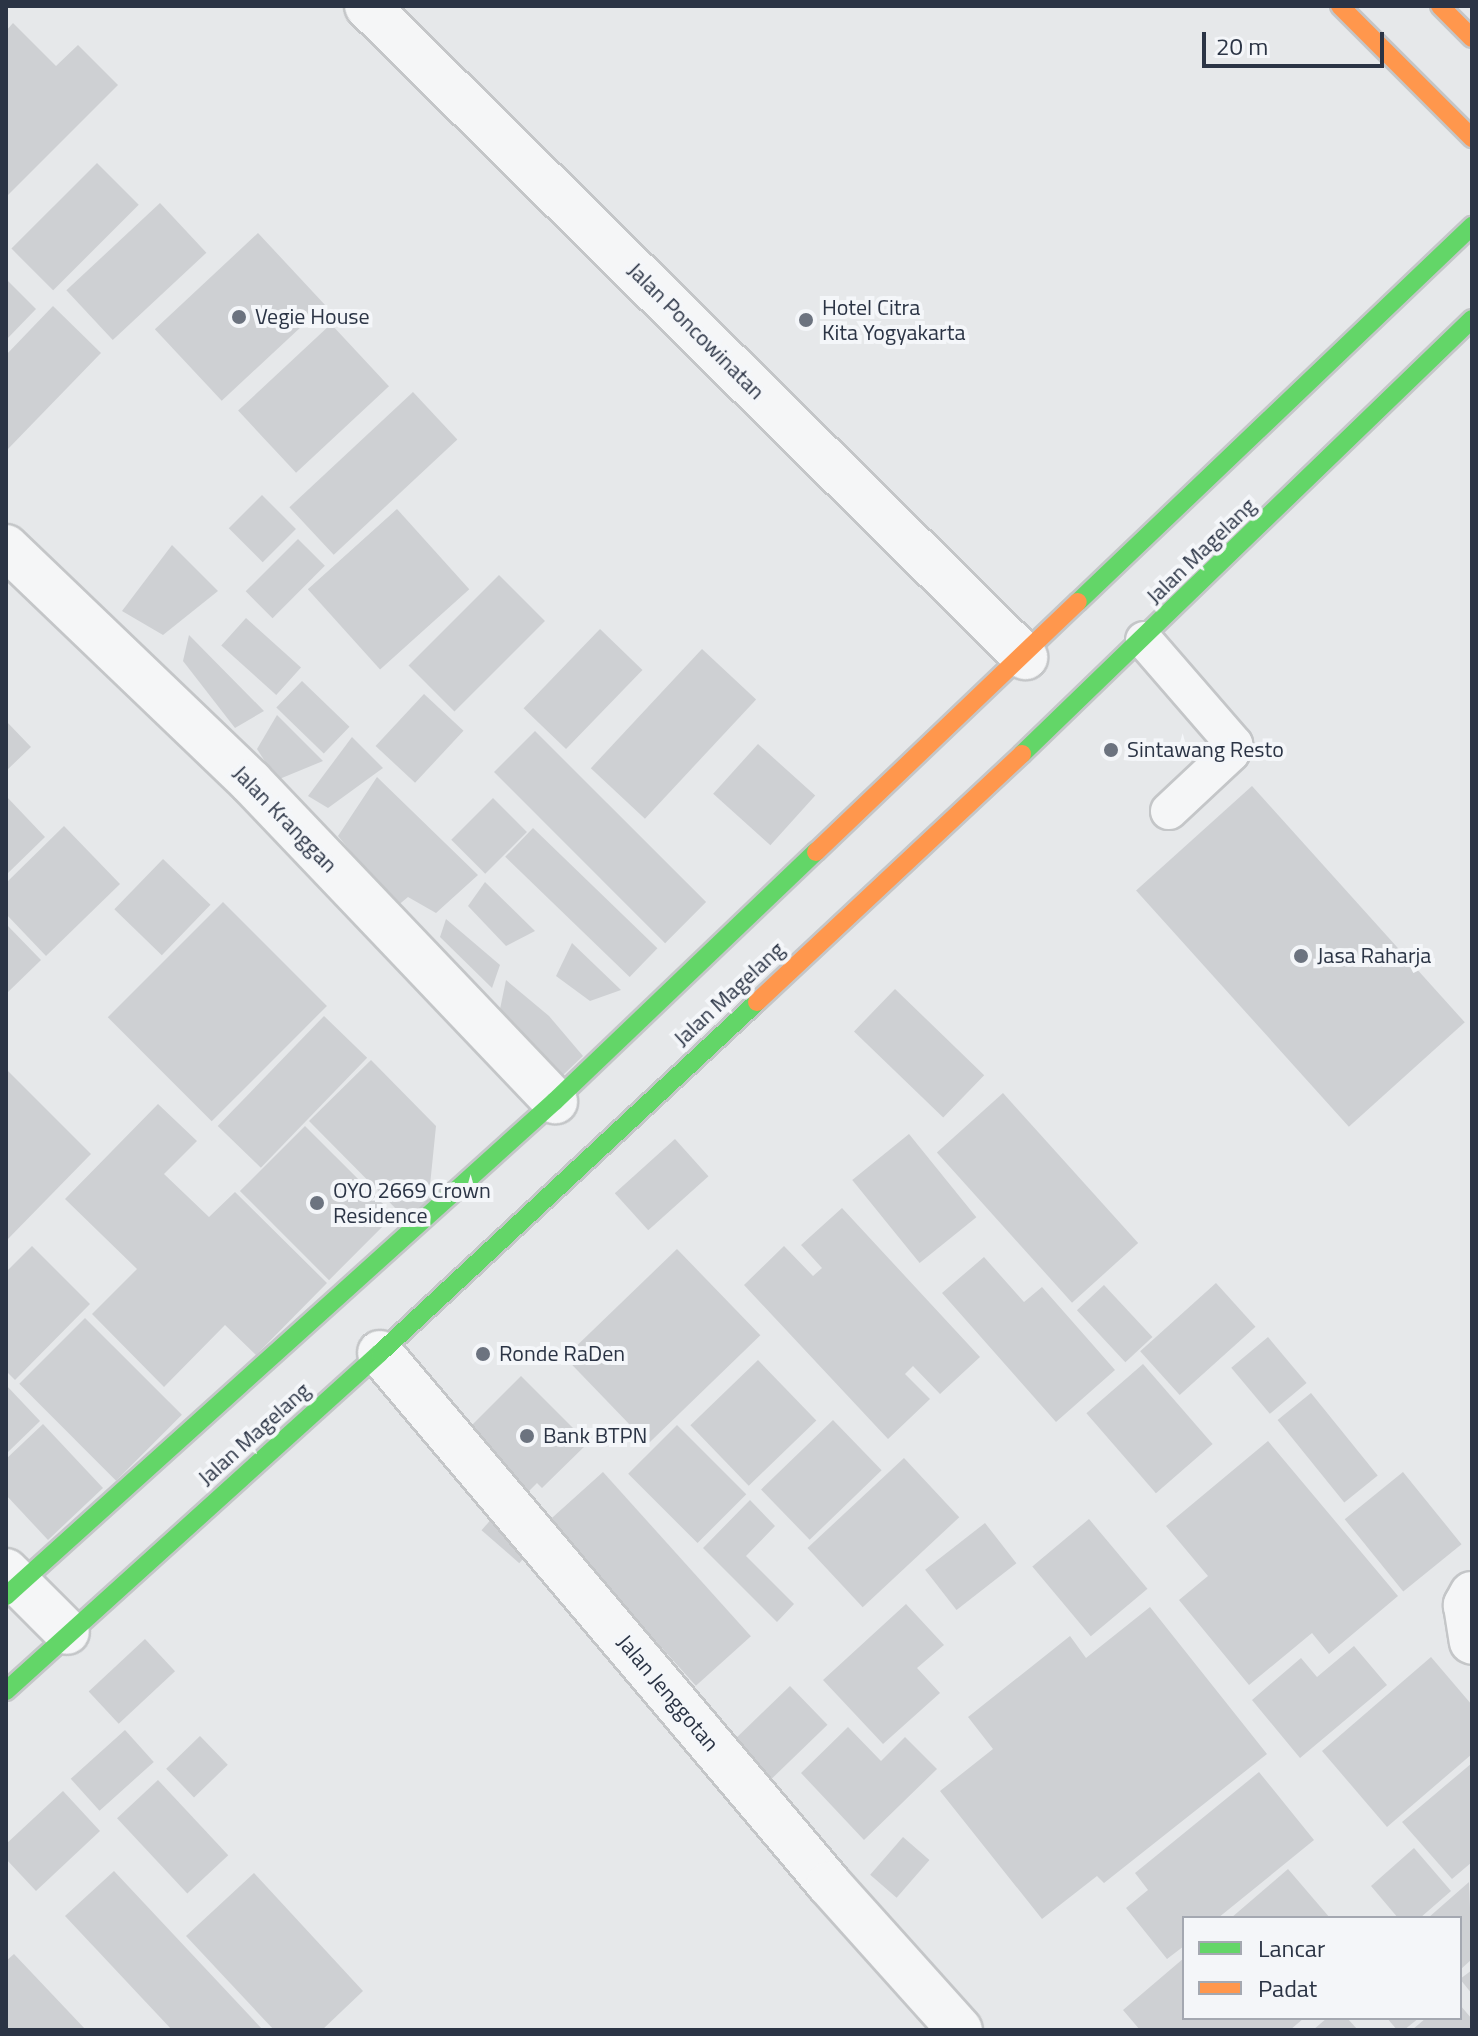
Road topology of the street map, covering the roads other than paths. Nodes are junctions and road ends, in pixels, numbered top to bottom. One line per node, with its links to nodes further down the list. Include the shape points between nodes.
1 (367, 6): 10 (street, Jalan Poncowinatan)
2 (1340, 6): 5 (main road)
3 (1440, 6): 4 (main road)
4 (1472, 38)
5 (1472, 138)
6 (1472, 226): 10 (main road, Jalan Magelang)
7 (1472, 319): 9 (main road, Jalan Magelang)
8 (6, 547): 12 (street, Jalan Kranggan, via 251,782)
9 (1144, 640): 11 (lane, via 1234,744); 13 (main road, Jalan Magelang)
10 (1025, 657): 12 (main road, Jalan Magelang)
11 (1169, 811)
12 (555, 1101): 14 (main road, Jalan Magelang)
13 (380, 1353): 16 (main road, Jalan Magelang); 19 (street, Jalan Jenggotan, via 829,1884)
14 (10, 1584): 16 (street)
15 (1472, 1594): 17 (street, via 1466,1605)
16 (67, 1632): 18 (main road, Jalan Magelang)
17 (1472, 1642)
18 (6, 1691)
19 (960, 2030)

